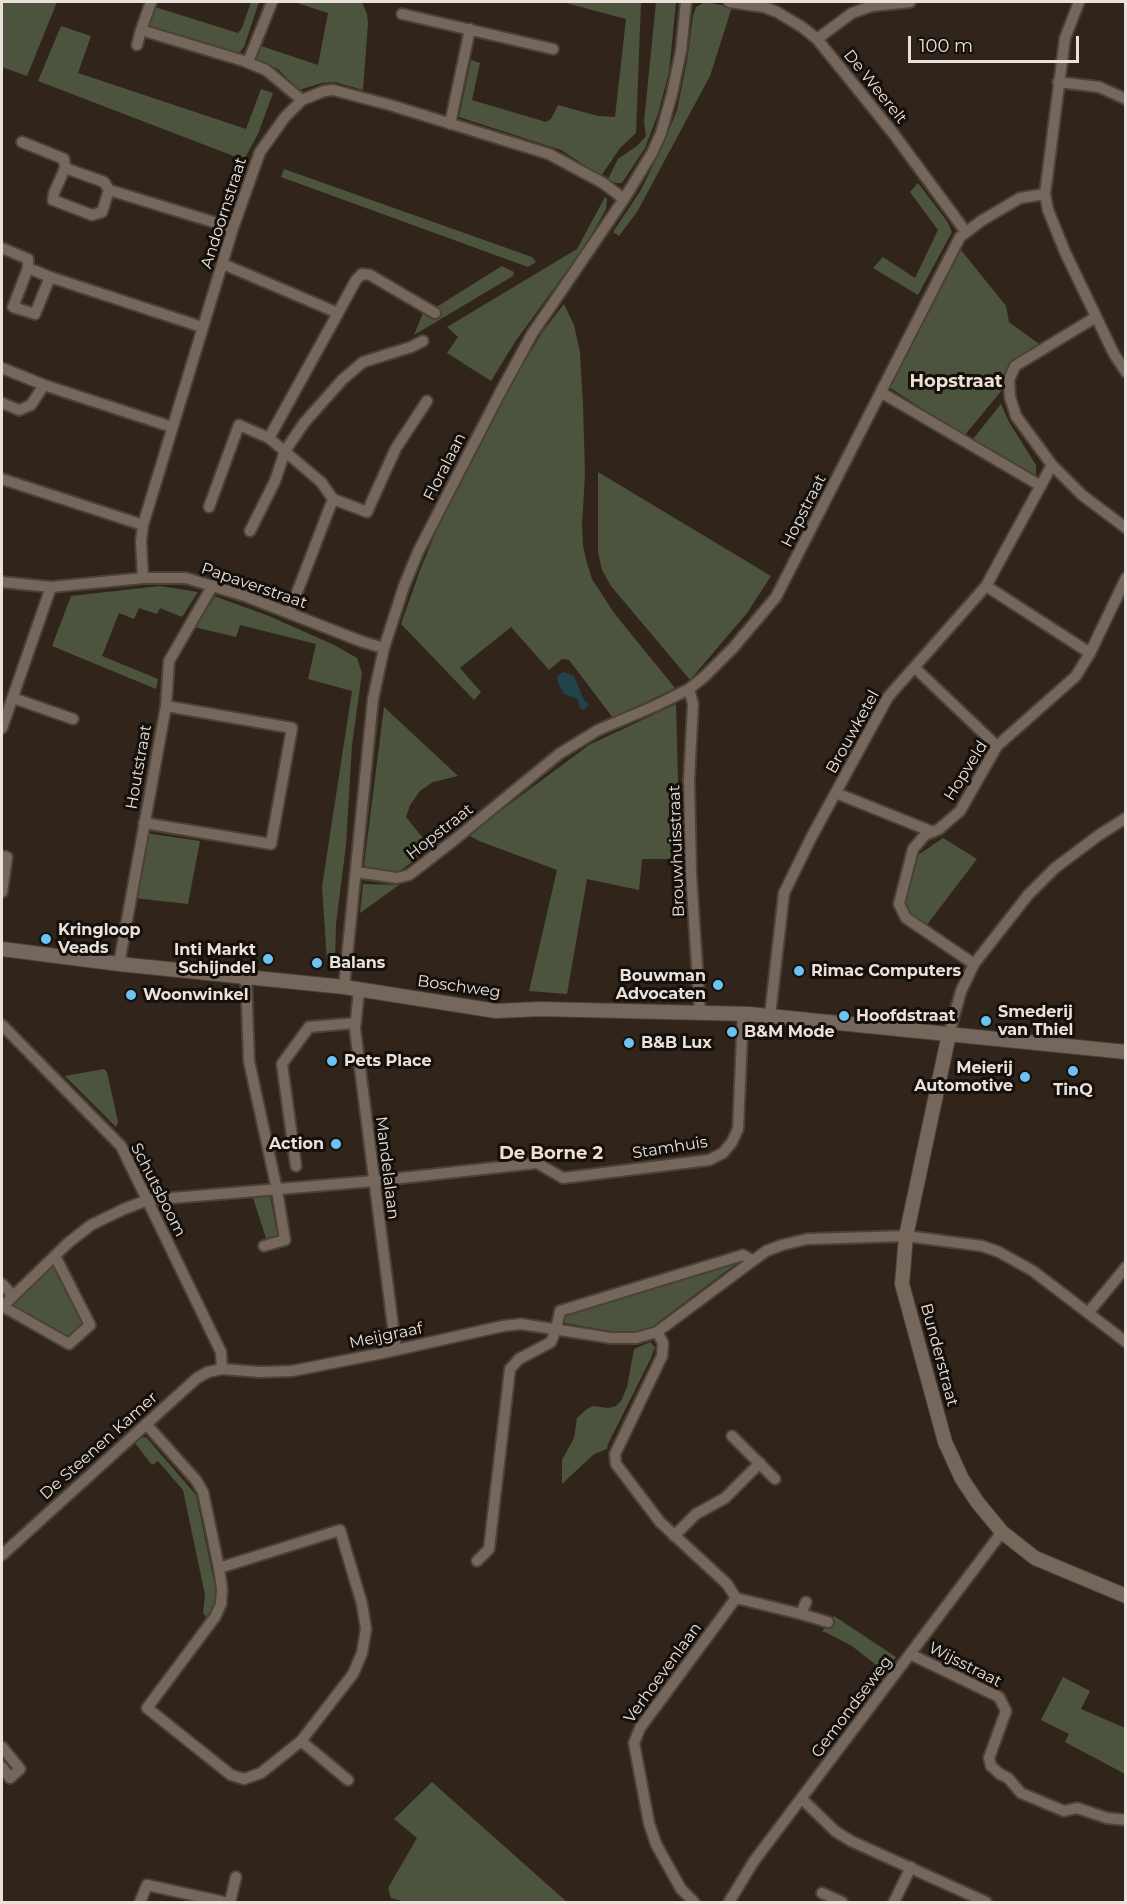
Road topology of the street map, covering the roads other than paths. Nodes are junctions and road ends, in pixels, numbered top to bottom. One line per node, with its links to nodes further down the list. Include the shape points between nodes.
1 (151, 2): 9 (street)
2 (272, 2): 13 (street)
3 (686, 2): 22 (street, Floralaan, via 681,51 661,133)
4 (729, 2): 10 (street, De Weerelt, via 777,12)
5 (910, 2): 10 (street, via 852,13)
6 (1078, 2): 14 (street, via 1067,28)
7 (402, 14): 8 (street)
8 (470, 29): 12 (street); 17 (street)
9 (141, 30): 11 (street); 13 (street)
10 (817, 39): 24 (street, De Weerelt)
11 (137, 45)
12 (553, 49)
13 (248, 62): 16 (street, via 266,70)
14 (1058, 82): 15 (street, via 1099,87); 21 (street)
15 (1125, 99)
16 (302, 100): 17 (street, Andoornstraat, via 333,90); 23 (street, Andoornstraat, via 260,153)
17 (450, 124): 22 (street, Andoornstraat, via 549,154)
18 (22, 142): 19 (street, via 64,159)
19 (64, 168): 20 (street, via 104,182); 20 (street, via 52,200 93,215 102,213)
20 (109, 190): 23 (street)
21 (1045, 194): 24 (street, Hopstraat, via 1020,198); 31 (street, via 1065,252)
22 (624, 199): 58 (street, Floralaan, via 532,334 501,391 418,552)
23 (233, 228): 26 (street, Andoornstraat)
24 (966, 232): 37 (street, Hopstraat, via 956,244)
25 (2, 248): 27 (street, via 28,259)
26 (223, 264): 29 (street); 32 (street, Andoornstraat)
27 (28, 268): 28 (street); 28 (street, via 13,307 35,314)
28 (50, 277): 32 (street)
29 (338, 313): 30 (street, via 362,274); 41 (street)
30 (435, 313)
31 (1096, 317): 35 (street); 43 (street, via 1015,366 1009,380 1016,416)
32 (202, 327): 40 (street, Andoornstraat)
33 (423, 341): 42 (street, via 355,368 304,423)
34 (2, 368): 36 (street)
35 (1125, 372)
36 (44, 385): 39 (street, via 31,405 19,410); 40 (street)
37 (882, 393): 45 (street); 61 (street, Hopstraat, via 776,597 733,648)
38 (427, 401): 46 (street, via 396,448 366,512)
39 (2, 403)
40 (172, 428): 48 (street, Andoornstraat)
41 (269, 438): 42 (street); 47 (street, via 239,425)
42 (285, 451): 46 (street, via 321,482); 50 (street)
43 (1052, 465): 45 (street, Brouwketel); 49 (street, via 1082,495)
44 (2, 479): 48 (street)
45 (1041, 486): 55 (street, Brouwketel)
46 (333, 499): 57 (street)
47 (209, 507)
48 (143, 525): 51 (street, Andoornstraat)
49 (1125, 528)
50 (250, 531)
51 (143, 578): 54 (street, Papaverstraat, via 186,579); 56 (street, Papaverstraat)
52 (1125, 578): 59 (street, Hopveld)
53 (2, 582): 56 (street, Papaverstraat)
54 (213, 585): 57 (street, Papaverstraat); 63 (street, Houtstraat, via 169,661)
55 (987, 586): 59 (street); 60 (street, Brouwketel)
56 (51, 587): 62 (street)
57 (289, 613): 58 (street, Papaverstraat)
58 (384, 648): 72 (street, Floralaan, via 373,699)
59 (1090, 653): 66 (street, Hopveld, via 1076,676)
60 (915, 668): 66 (street); 67 (street, Brouwketel, via 888,697)
61 (689, 689): 72 (street, Hopstraat, via 598,730 566,749 409,875 397,878); 80 (street, Brouwhuisstraat, via 693,704 689,780 691,873)
62 (13, 698): 64 (street); 65 (street)
63 (166, 706): 69 (street, Houtstraat); 69 (street, via 292,728 290,740 270,844)
64 (73, 719)
65 (2, 728)
66 (997, 746): 70 (street, Hopveld, via 960,811)
67 (836, 793): 70 (street); 82 (street, Brouwketel, via 784,893)
68 (1125, 818): 76 (street, via 1037,885)
69 (144, 824): 75 (street, Houtstraat)
70 (933, 832): 76 (street, Hopveld, via 913,849 899,904 906,918)
71 (2, 856): 73 (street, via 7,857)
72 (356, 872): 78 (street, Floralaan)
73 (2, 892)
74 (2, 949): 75 (street, Boschweg)
75 (119, 964): 77 (street, Boschweg)
76 (974, 964): 85 (street, via 961,991)
77 (246, 976): 78 (street, Boschweg); 89 (street, via 249,1061)
78 (344, 987): 79 (street, Boschweg)
79 (359, 990): 80 (street, Boschweg, via 496,1011 540,1008); 83 (street, Mandelalaan)
80 (699, 1012): 81 (street, Boschweg)
81 (743, 1014): 82 (street, Boschweg); 88 (street, Stamhuis, via 738,1129 723,1153 709,1160 563,1178 537,1163)
82 (770, 1015): 85 (street, Boschweg)
83 (356, 1023): 87 (street, via 309,1027 282,1064); 88 (street, Mandelalaan)
84 (2, 1025): 90 (street, Schutsboom, via 121,1146)
85 (949, 1034): 86 (street); 91 (street, Bunderstraat)
86 (1125, 1052)
87 (296, 1166)
88 (374, 1182): 89 (street, Stamhuis); 103 (street, Mandelalaan)
89 (277, 1190): 90 (street, Stamhuis); 92 (street, via 285,1240)
90 (148, 1200): 93 (street, Stamhuis, via 91,1225); 104 (street, Schutsboom, via 221,1352)
91 (906, 1236): 94 (street, Meijgraaf, via 807,1239 782,1245); 99 (street, Meijgraaf, via 954,1241 999,1252 1033,1271); 109 (street, Bunderstraat, via 902,1284 945,1442 962,1479)
92 (264, 1246)
93 (55, 1256): 97 (street, Stamhuis); 98 (street, via 90,1324 69,1344)
94 (752, 1260): 100 (street, Meijgraaf, via 743,1255 565,1308 558,1315); 101 (street, Meijgraaf)
95 (1125, 1267): 99 (street)
96 (2, 1284): 97 (street)
97 (13, 1296): 98 (street, Stamhuis)
98 (2, 1307)
99 (1088, 1313): 102 (street, Meijgraaf)
100 (556, 1329): 101 (street, Meijgraaf, via 623,1339); 103 (street, Meijgraaf, via 521,1324 503,1326); 112 (street, via 551,1342 519,1359 510,1369 489,1549)
101 (657, 1332): 110 (street, via 663,1343 662,1356 614,1460 647,1508)
102 (1125, 1342)
103 (396, 1350): 104 (street, Meijgraaf, via 292,1371)
104 (222, 1369): 105 (street, De Steenen Kamer, via 197,1378)
105 (146, 1424): 111 (street, De Steenen Kamer); 113 (street, via 203,1492)
106 (732, 1436): 107 (street)
107 (760, 1463): 108 (street); 110 (street, via 725,1498 696,1514)
108 (775, 1479)
109 (1002, 1532): 114 (street, Bunderstraat, via 1035,1558); 119 (street, Gemondseweg)
110 (674, 1536): 115 (street, via 727,1584)
111 (2, 1555)
112 (477, 1561)
113 (219, 1568): 120 (street, via 221,1604 215,1617 147,1708 231,1775 244,1779 261,1773); 120 (street, via 340,1530 362,1604 366,1629 362,1653 353,1674)
114 (1125, 1596)
115 (736, 1598): 117 (street); 132 (street, Verhoevenlaan, via 640,1728 634,1743 656,1844 681,1889)
116 (806, 1602): 117 (street)
117 (801, 1614): 118 (street)
118 (828, 1622)
119 (910, 1654): 124 (street, Gemondseweg); 125 (street, Wijsstraat, via 999,1697 1006,1711 989,1758 991,1766 1021,1793 1064,1811 1077,1808)
120 (301, 1741): 123 (street)
121 (2, 1747): 122 (street, via 20,1769 10,1778)
122 (2, 1767)
123 (348, 1780)
124 (802, 1799): 126 (street, via 835,1831); 133 (street, Gemondseweg)
125 (1125, 1820)
126 (910, 1867): 135 (street); 136 (street)
127 (236, 1877): 131 (street)
128 (822, 1893): 134 (street)
129 (140, 1902): 130 (street, via 147,1885)
130 (224, 1902)
131 (230, 1902)
132 (694, 1902)
133 (729, 1902)
134 (842, 1902)
135 (894, 1902)
136 (986, 1902)

